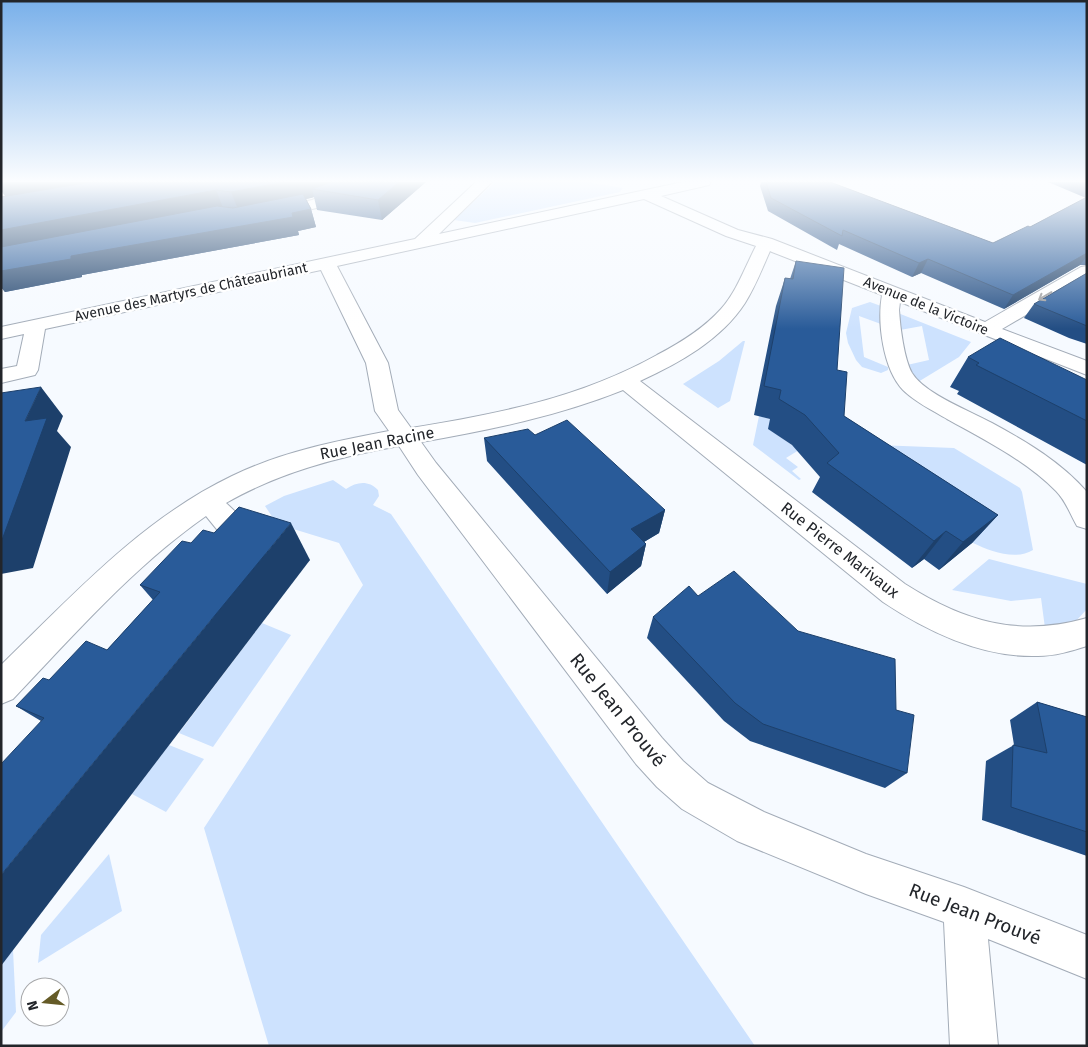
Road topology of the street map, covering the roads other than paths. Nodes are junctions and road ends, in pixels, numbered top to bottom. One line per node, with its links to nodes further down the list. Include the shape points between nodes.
1 (432, 231): 5 (street)
2 (472, 231): 5 (street, Avenue des Martyrs de Châteaubriant)
3 (726, 231): 6 (street, Avenue de la Victoire)
4 (742, 231): 6 (street, Avenue de la Victoire)
5 (420, 242): 7 (street, Avenue des Martyrs de Châteaubriant)
6 (766, 244): 9 (street, Avenue de la Victoire); 15 (street, Rue Jean Racine, via 745,291 717,324 682,350)
7 (326, 262): 10 (street, Avenue des Martyrs de Châteaubriant); 16 (street, Rue Jean Prouvé, via 378,364 387,411)
8 (1087, 271): 11 (street, one-way to 11)
9 (892, 292): 11 (street, Avenue de la Victoire); 18 (street, via 888,309 898,366 907,381 929,399 1044,466 1075,495)
10 (36, 326): 12 (street, Avenue des Martyrs de Châteaubriant); 14 (street, via 28,370)
11 (986, 330): 13 (street, Avenue de la Victoire)
12 (1, 333)
13 (1087, 369)
14 (1, 376)
15 (626, 380): 16 (street, Rue Jean Racine, via 544,409); 20 (street, Rue Pierre Marivaux, via 925,613 961,629 1012,639 1054,640)
16 (404, 436): 17 (street, Rue Jean Racine, via 355,445 287,464 240,483); 22 (street, Rue Jean Prouvé, via 649,751 695,796 751,828 866,874)
17 (208, 501): 19 (street, via 232,526 234,536); 21 (street, Rue Jean Racine, via 158,537 119,571)
18 (1087, 519)
19 (195, 568)
20 (1087, 632)
21 (1, 688)
22 (964, 908): 23 (street, Rue Jean Prouvé); 24 (street)
23 (1087, 957)
24 (974, 1046)

